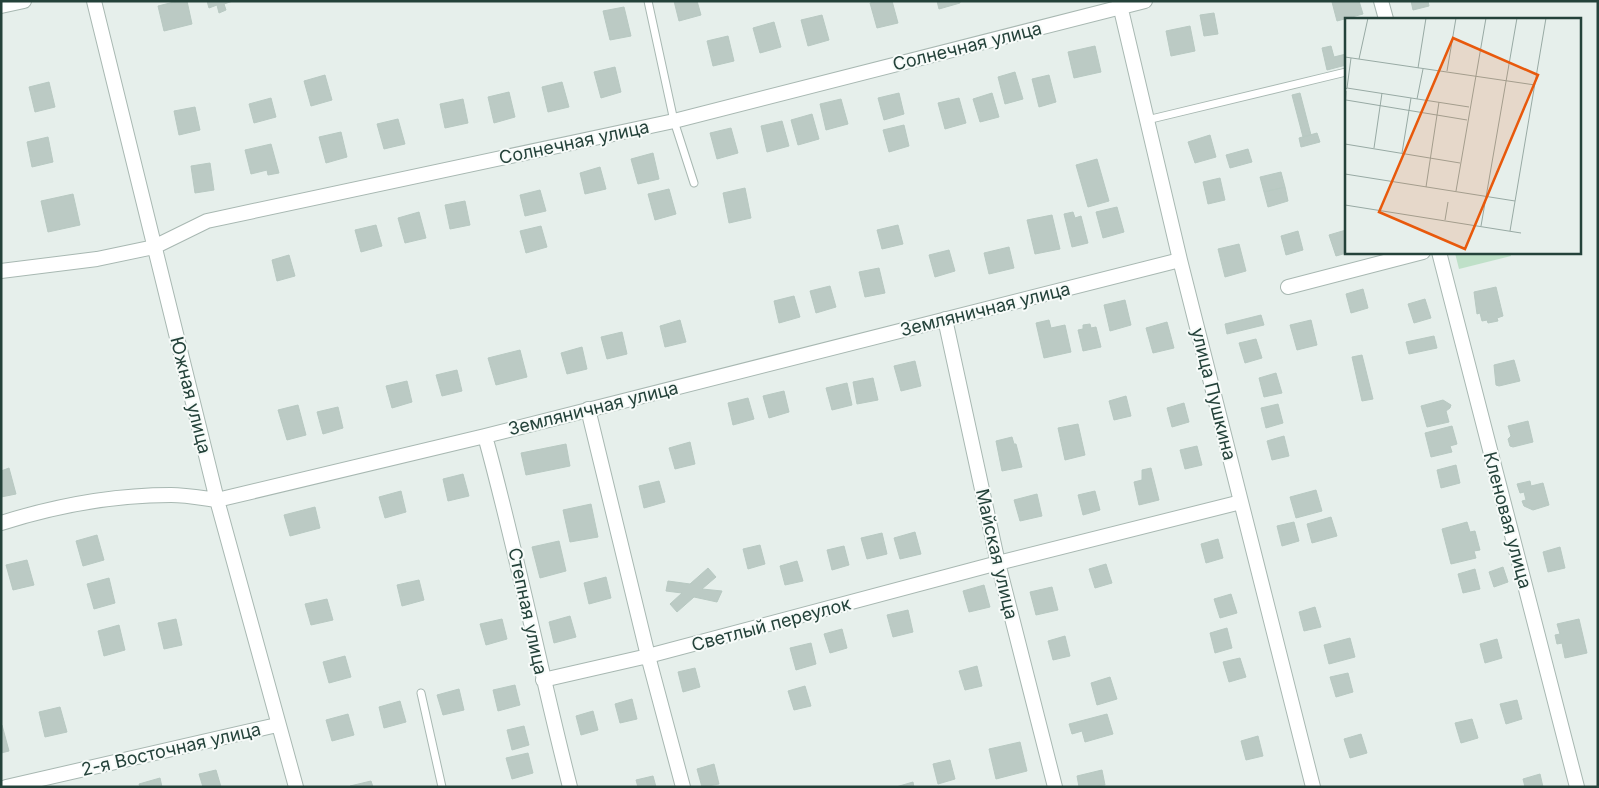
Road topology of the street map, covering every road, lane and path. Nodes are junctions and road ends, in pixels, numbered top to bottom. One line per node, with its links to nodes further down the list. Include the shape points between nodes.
1 (24, 1): 7 (street)
2 (94, 1): 13 (street, Южная улица)
3 (648, 1): 11 (lane)
4 (1145, 1): 6 (street, Солнечная улица)
5 (1381, 1): 8 (street)
6 (1120, 4): 10 (street, улица Пушкина); 11 (street, Солнечная улица)
7 (1, 6)
8 (1386, 18)
9 (1345, 72): 10 (lane)
10 (1147, 120): 16 (street, улица Пушкина)
11 (674, 121): 12 (lane); 13 (street, Солнечная улица, via 207,221)
12 (694, 183)
13 (154, 247): 17 (street, Солнечная улица, via 97,259); 22 (street, Южная улица)
14 (1415, 254): 18 (street)
15 (1439, 254): 37 (street, Кленовая улица)
16 (1180, 260): 19 (street, Земляничная улица); 23 (street, улица Пушкина)
17 (1, 272)
18 (1288, 287)
19 (945, 319): 20 (street, Земляничная улица); 25 (street, Майская улица)
20 (588, 409): 21 (street, Земляничная улица); 26 (street)
21 (485, 436): 22 (street, Земляничная улица); 27 (street, Степная улица, via 510,529)
22 (217, 500): 24 (street, Земляничная улица, via 172,495 87,502); 29 (street, Южная улица)
23 (1241, 502): 25 (street, Светлый переулок); 36 (street, улица Пушкина)
24 (1, 522)
25 (998, 563): 26 (street, Светлый переулок); 35 (street, Майская улица)
26 (648, 656): 27 (street, Светлый переулок); 34 (street)
27 (542, 680): 33 (street, Степная улица)
28 (421, 693): 32 (lane)
29 (277, 725): 30 (street, 2-я Восточная улица); 31 (street, Южная улица)
30 (6, 787)
31 (296, 787)
32 (442, 787)
33 (570, 787)
34 (683, 787)
35 (1055, 787)
36 (1313, 787)
37 (1577, 787)

